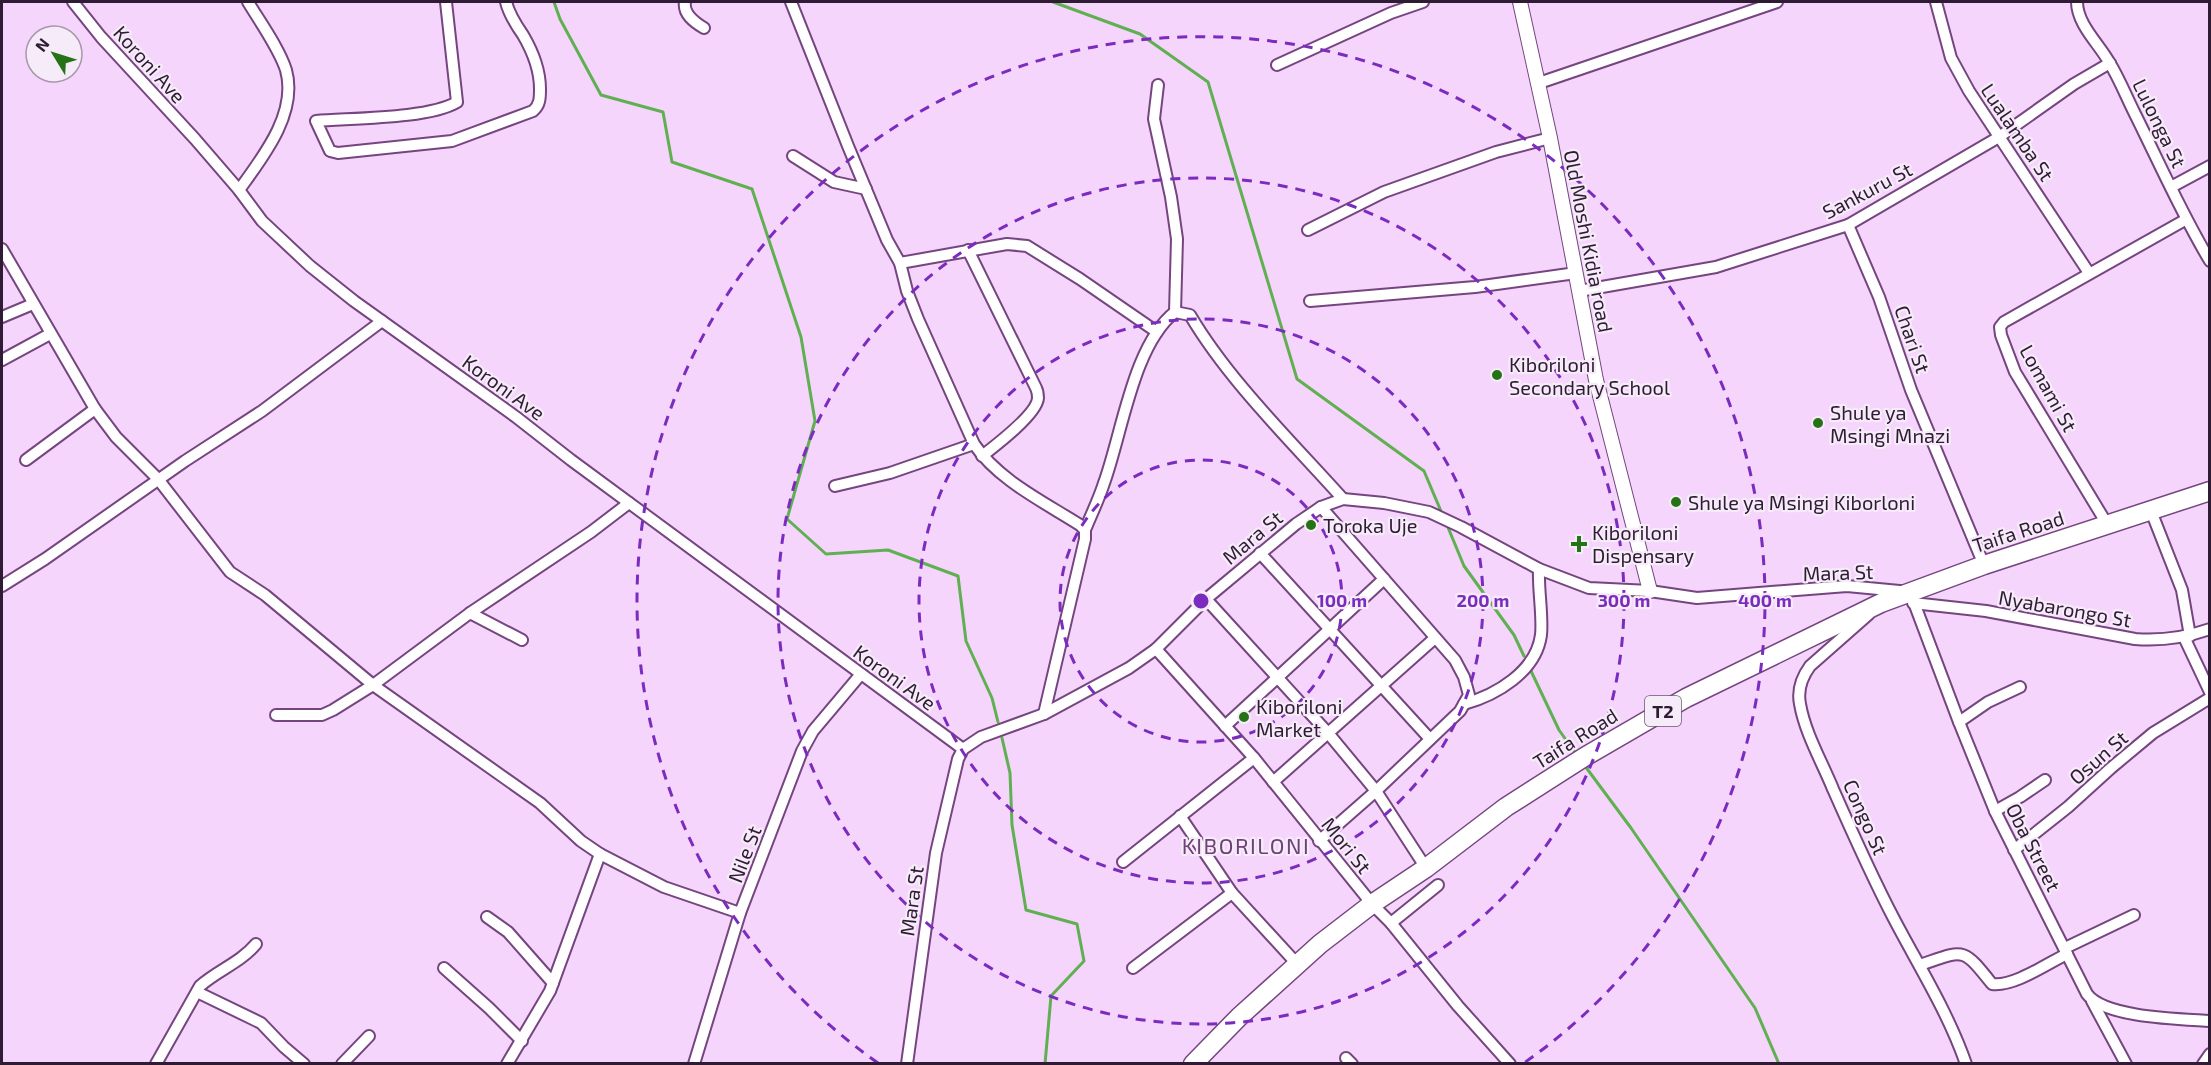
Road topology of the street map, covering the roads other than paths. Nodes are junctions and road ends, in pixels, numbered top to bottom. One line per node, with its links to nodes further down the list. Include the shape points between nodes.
1 (73, 2): 23 (street, Koroni Ave)
2 (248, 2): 23 (street, via 286,70 289,96 273,140)
3 (446, 2): 4 (street, via 458,102 405,115 316,121 330,151 452,141 533,111 540,96 539,75)
4 (506, 2)
5 (685, 2): 12 (street, via 687,14)
6 (791, 2): 22 (street)
7 (1423, 2): 14 (street)
8 (1520, 2): 15 (street, Old Moshi Kidia road)
9 (1777, 2): 15 (street)
10 (1936, 2): 17 (street, Lualamba St, via 1951,58)
11 (2077, 2): 13 (street, Lulonga St, via 2088,31)
12 (704, 28)
13 (2110, 63): 17 (street, Sankuru St); 21 (street, Lulonga St)
14 (1277, 65)
15 (1539, 83): 18 (street, Old Moshi Kidia road)
16 (1158, 85): 36 (street, via 1154,119 1177,239)
17 (1998, 137): 25 (street, Sankuru St); 32 (street, Lualamba St)
18 (1550, 138): 26 (street, via 1496,152 1384,192); 31 (street, Old Moshi Kidia road)
19 (793, 156): 22 (street, via 834,182)
20 (2210, 166): 21 (street)
21 (2171, 187): 24 (street, Lulonga St)
22 (866, 189): 30 (street)
23 (239, 190): 38 (street, Koroni Ave, via 262,221 310,266)
24 (2185, 220): 29 (street, Lulonga St); 32 (street, Lomami St)
25 (1848, 225): 33 (street, Sankuru St, via 1716,267); 56 (street, Chari St)
26 (1308, 230)
27 (968, 250): 30 (street); 39 (street, via 1007,244 1027,246); 44 (street, via 1038,397 1019,425)
28 (3, 254): 35 (street)
29 (2210, 261)
30 (900, 263): 43 (street, via 918,320)
31 (1576, 273): 33 (street, Old Moshi Kidia road); 34 (street, via 1475,287)
32 (2089, 273): 53 (street, Lomami St, via 2000,327 2016,372)
33 (1578, 291): 60 (street, Old Moshi Kidia road, via 1596,380)
34 (1310, 301)
35 (33, 304): 37 (street); 40 (street)
36 (1175, 312): 39 (street); 49 (street, via 1190,315 1236,379)
37 (2, 317)
38 (382, 321): 46 (street, via 262,411); 50 (street, Koroni Ave)
39 (1156, 332): 54 (street, via 1135,380 1104,484)
40 (50, 334): 41 (street); 42 (street)
41 (2, 360)
42 (94, 409): 45 (street); 46 (street)
43 (974, 444): 44 (street); 47 (street, via 890,473)
44 (982, 456): 54 (street)
45 (26, 460)
46 (158, 479): 59 (street); 73 (street, via 230,572)
47 (835, 486)
48 (2210, 491): 52 (highway, Taifa Road / T2)
49 (1343, 499): 51 (street, Mara St); 57 (street, Mara St, via 1429,512)
50 (629, 503): 64 (street); 71 (street, Koroni Ave)
51 (1321, 507): 55 (street, Mara St); 58 (street)
52 (2151, 511): 53 (highway, Taifa Road / T2); 67 (street, via 2182,590)
53 (2107, 524): 56 (highway, Taifa Road / T2)
54 (1084, 530): 79 (street)
55 (1260, 553): 62 (street, Mara St); 65 (street)
56 (1984, 565): 61 (highway, Taifa Road / T2)
57 (1539, 569): 60 (street, Mara St, via 1589,588); 78 (street, via 1541,627 1537,650 1509,684)
58 (1384, 579): 65 (street); 68 (street)
59 (2, 586)
60 (1650, 591): 61 (street, Mara St, via 1697,598 1847,586)
61 (1911, 597): 63 (highway, Taifa Road / T2); 67 (street, Nyabarongo St, via 2113,636 2156,640); 81 (street, Oba Street)
62 (1206, 599): 70 (street, Mara St); 72 (street)
63 (1881, 603): 96 (highway, Taifa Road / T2, via 1686,698 1586,756 1506,807); 106 (street, Congo St, via 1810,666 1799,688 1799,703 1860,849)
64 (470, 613): 69 (street); 73 (street)
65 (1330, 628): 72 (street); 74 (street)
66 (2210, 629): 67 (street, Nyabarongo St)
67 (2187, 637): 76 (street)
68 (1435, 638): 74 (street); 78 (street, via 1464,677 1468,695)
69 (522, 640)
70 (1156, 649): 79 (street, Mara St); 82 (street, Mori St)
71 (861, 674): 85 (street, Koroni Ave); 100 (street, Nile St, via 813,731 802,751)
72 (1277, 677): 82 (street); 83 (street)
73 (373, 685): 80 (street, via 322,715); 94 (street, via 533,797)
74 (1382, 686): 83 (street); 84 (street)
75 (2020, 687): 81 (street)
76 (2210, 692)
77 (2210, 698): 93 (street, Osun St, via 2153,733)
78 (1464, 704): 84 (street)
79 (1044, 714): 85 (street, Mara St, via 981,737)
80 (276, 715)
81 (1959, 722): 90 (street, Oba Street)
82 (1225, 726): 86 (street, Mori St)
83 (1328, 733): 88 (street); 89 (street)
84 (1430, 739): 89 (street)
85 (963, 749): 122 (street, Mara St, via 936,853)
86 (1254, 758): 88 (street, Mori St); 91 (street)
87 (2045, 780): 90 (street)
88 (1273, 782): 92 (street, Mori St)
89 (1376, 791): 92 (street); 96 (street)
90 (1995, 811): 93 (street, Oba Street)
91 (1180, 816): 95 (street); 98 (street)
92 (1319, 841): 99 (street, Mori St)
93 (2014, 849): 105 (street, Oba Street)
94 (600, 854): 100 (street, via 664,887); 110 (street)
95 (1123, 862)
96 (1426, 868): 99 (highway, Taifa Road / T2)
97 (1438, 885): 103 (street)
98 (1232, 893): 107 (street); 109 (street)
99 (1372, 904): 103 (street, Mori St); 107 (highway, Taifa Road / T2)
100 (741, 913): 121 (street, Nile St)
101 (2134, 915): 105 (street)
102 (487, 917): 110 (street, via 508,932)
103 (1391, 923): 124 (street, Mori St)
104 (256, 944): 111 (street, via 236,963 208,979)
105 (2066, 951): 106 (street, via 2000,985 1992,984 1964,953); 112 (street, Oba Street)
106 (1920, 964): 125 (street, Congo St, via 1958,1039)
107 (1298, 965): 123 (highway, Taifa Road / T2)
108 (444, 968): 115 (street)
109 (1133, 968)
110 (553, 983): 115 (street)
111 (197, 992): 117 (street); 118 (street, via 261,1023)
112 (2092, 1001): 113 (street, via 2136,1015); 126 (street, Oba Street)
113 (2210, 1021)
114 (369, 1036): 119 (street)
115 (522, 1041): 120 (street)
116 (2210, 1054): 127 (street)
117 (156, 1064)
118 (304, 1064)
119 (342, 1064)
120 (507, 1064)
121 (694, 1064)
122 (907, 1064)
123 (1193, 1064)
124 (1510, 1064)
125 (1966, 1064)
126 (2126, 1064)
127 (2203, 1064)

